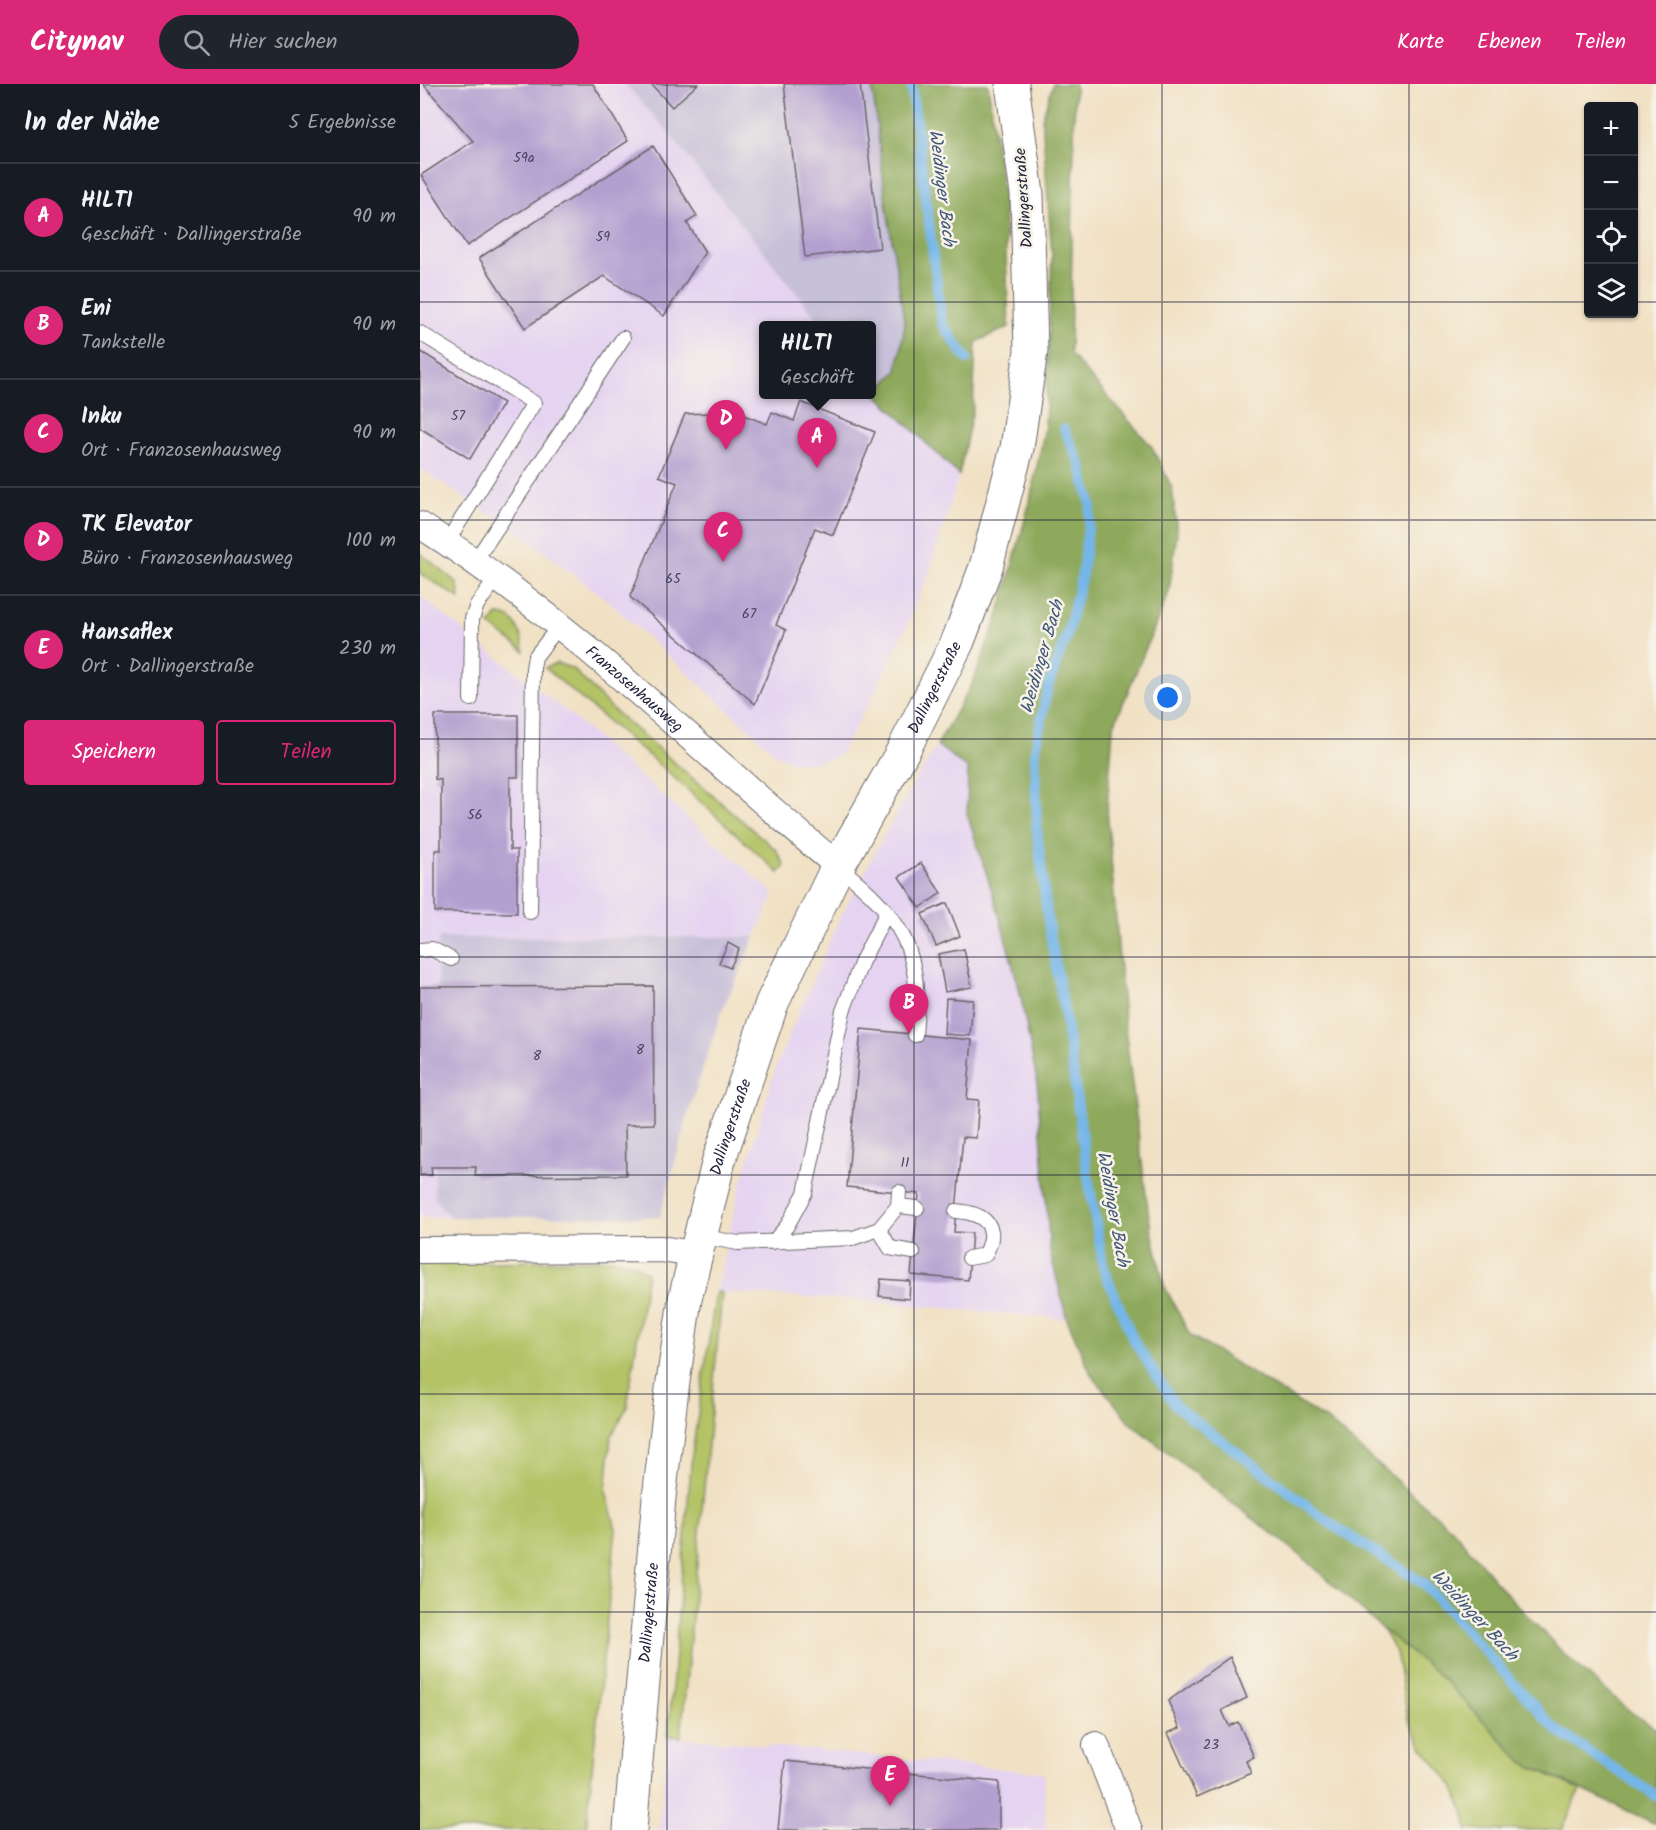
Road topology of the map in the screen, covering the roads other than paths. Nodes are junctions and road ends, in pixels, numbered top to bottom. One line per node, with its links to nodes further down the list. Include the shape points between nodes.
1 (1012, 84): 10 (street, Dallingerstraße, via 1027,194 1031,351 1017,448 986,567 958,641 904,749)
2 (420, 333): 5 (lane, via 534,403)
3 (623, 338): 6 (lane)
4 (420, 525): 5 (street, Franzosenhausweg)
5 (447, 542): 6 (street, Franzosenhausweg)
6 (475, 561): 7 (street, Franzosenhausweg)
7 (497, 578): 8 (street, Franzosenhausweg); 9 (lane, via 477,605 472,619)
8 (559, 626): 10 (street, Franzosenhausweg); 11 (lane, via 535,657 533,668)
9 (471, 699)
10 (838, 866): 12 (lane, via 873,894); 20 (street, Dallingerstraße, via 772,1003 725,1140)
11 (530, 912)
12 (887, 912): 15 (lane, via 896,922 915,966); 19 (lane, via 843,1011 805,1192 787,1226)
13 (420, 950): 14 (lane, via 432,950)
14 (452, 959)
15 (915, 1035)
16 (917, 1208): 18 (lane, via 898,1199)
17 (956, 1211): 23 (lane, via 973,1212 986,1220 991,1232 985,1255)
18 (879, 1229): 19 (lane, via 853,1238); 22 (lane, via 890,1248)
19 (773, 1242): 20 (lane)
20 (697, 1245): 21 (street, via 661,1249); 25 (street, Dallingerstraße, via 682,1322 659,1498)
21 (420, 1250)
22 (913, 1252)
23 (969, 1258)
24 (1096, 1745): 26 (street)
25 (630, 1830)
26 (1129, 1830)

